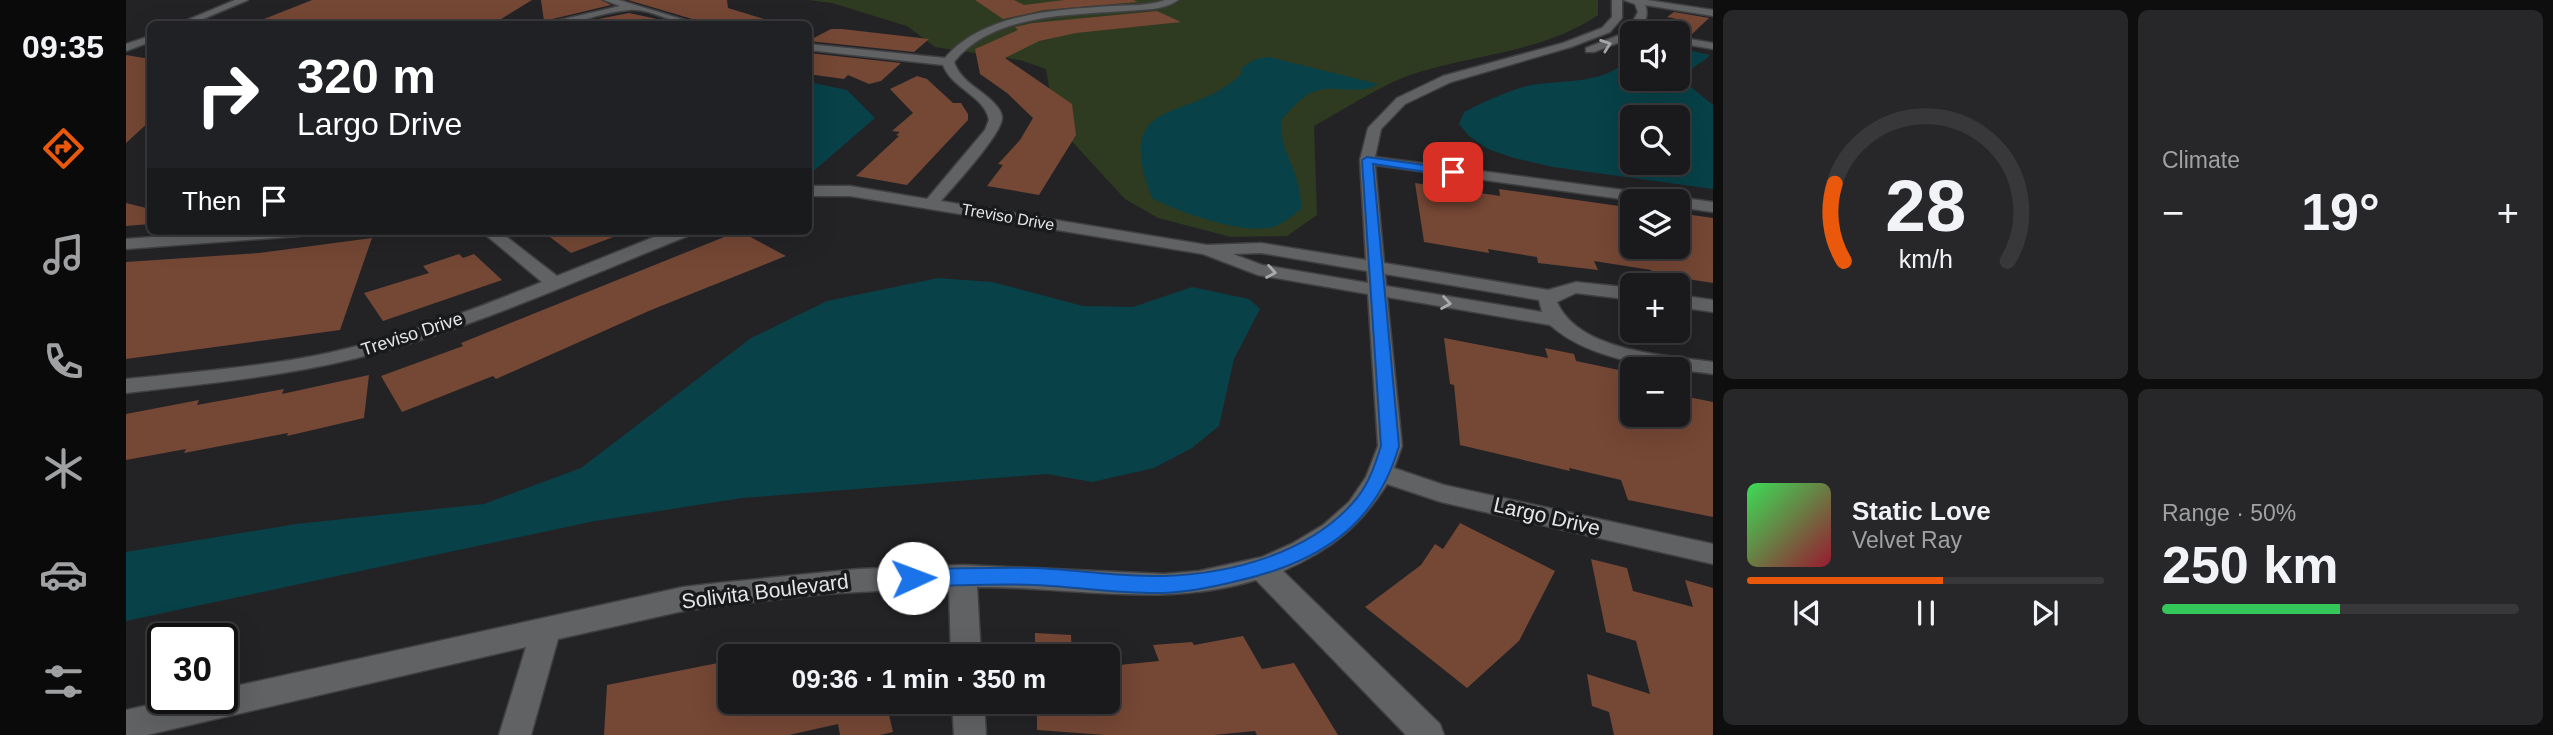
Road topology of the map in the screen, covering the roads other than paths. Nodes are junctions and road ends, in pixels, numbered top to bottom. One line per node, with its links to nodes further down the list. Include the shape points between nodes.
1 (243, 0): 11 (street)
2 (609, 0): 8 (street)
3 (1173, 0): 10 (street)
4 (1617, 0): 15 (street, via 1617,18)
5 (1627, 0): 6 (street)
6 (1639, 1): 9 (street); 14 (street)
7 (1042, 5): 10 (street)
8 (632, 6): 12 (street); 13 (street)
9 (1713, 13)
10 (1059, 15): 23 (street, via 985,30 957,47)
11 (190, 21)
12 (562, 21)
13 (683, 21)
14 (1640, 21)
15 (1609, 28): 16 (street); 24 (street, Solivita Boulevard, via 1567,45)
16 (1620, 30)
17 (1620, 40): 24 (street, Solivita Boulevard, one-way to 17, via 1583,52)
18 (147, 41): 22 (street)
19 (1690, 42): 20 (street)
20 (1713, 46)
21 (812, 47): 23 (street)
22 (126, 48)
23 (948, 62): 28 (street, via 957,81 989,104 996,120)
24 (1467, 73): 25 (street, Solivita Boulevard, via 1428,86 1390,109 1375,128)
25 (1367, 160): 27 (street); 35 (street, Solivita Boulevard)
26 (812, 191): 28 (street, Treviso Drive, via 850,191)
27 (1620, 194)
28 (932, 204): 35 (street, Treviso Drive, via 1207,250 1249,268)
29 (1690, 204): 30 (street)
30 (1713, 207)
31 (246, 235): 34 (street)
32 (494, 235): 36 (street)
33 (674, 235): 36 (street, Treviso Drive)
34 (126, 244)
35 (1377, 279): 38 (street); 41 (street, one-way to 41); 44 (street, Solivita Boulevard, via 1390,446)
36 (553, 282): 43 (street, Treviso Drive, via 417,336 350,354)
37 (1620, 293): 38 (street, via 1580,288)
38 (1551, 296): 41 (street, via 1548,308)
39 (1690, 303): 40 (street)
40 (1713, 306)
41 (1556, 320): 42 (street, via 1589,341 1623,353)
42 (1713, 368)
43 (126, 386)
44 (1382, 473): 45 (street, Largo Drive, via 1441,493); 46 (street, Solivita Boulevard, via 1348,520 1301,552)
45 (1713, 554)
46 (1262, 568): 47 (street, Solivita Boulevard, via 1163,585); 54 (street)
47 (963, 576): 48 (street, Solivita Boulevard, via 763,588 683,599); 49 (street)
48 (546, 631): 51 (street, Solivita Boulevard); 52 (street)
49 (966, 644)
50 (969, 714): 53 (street)
51 (126, 725)
52 (515, 735)
53 (970, 735)
54 (1428, 735)

